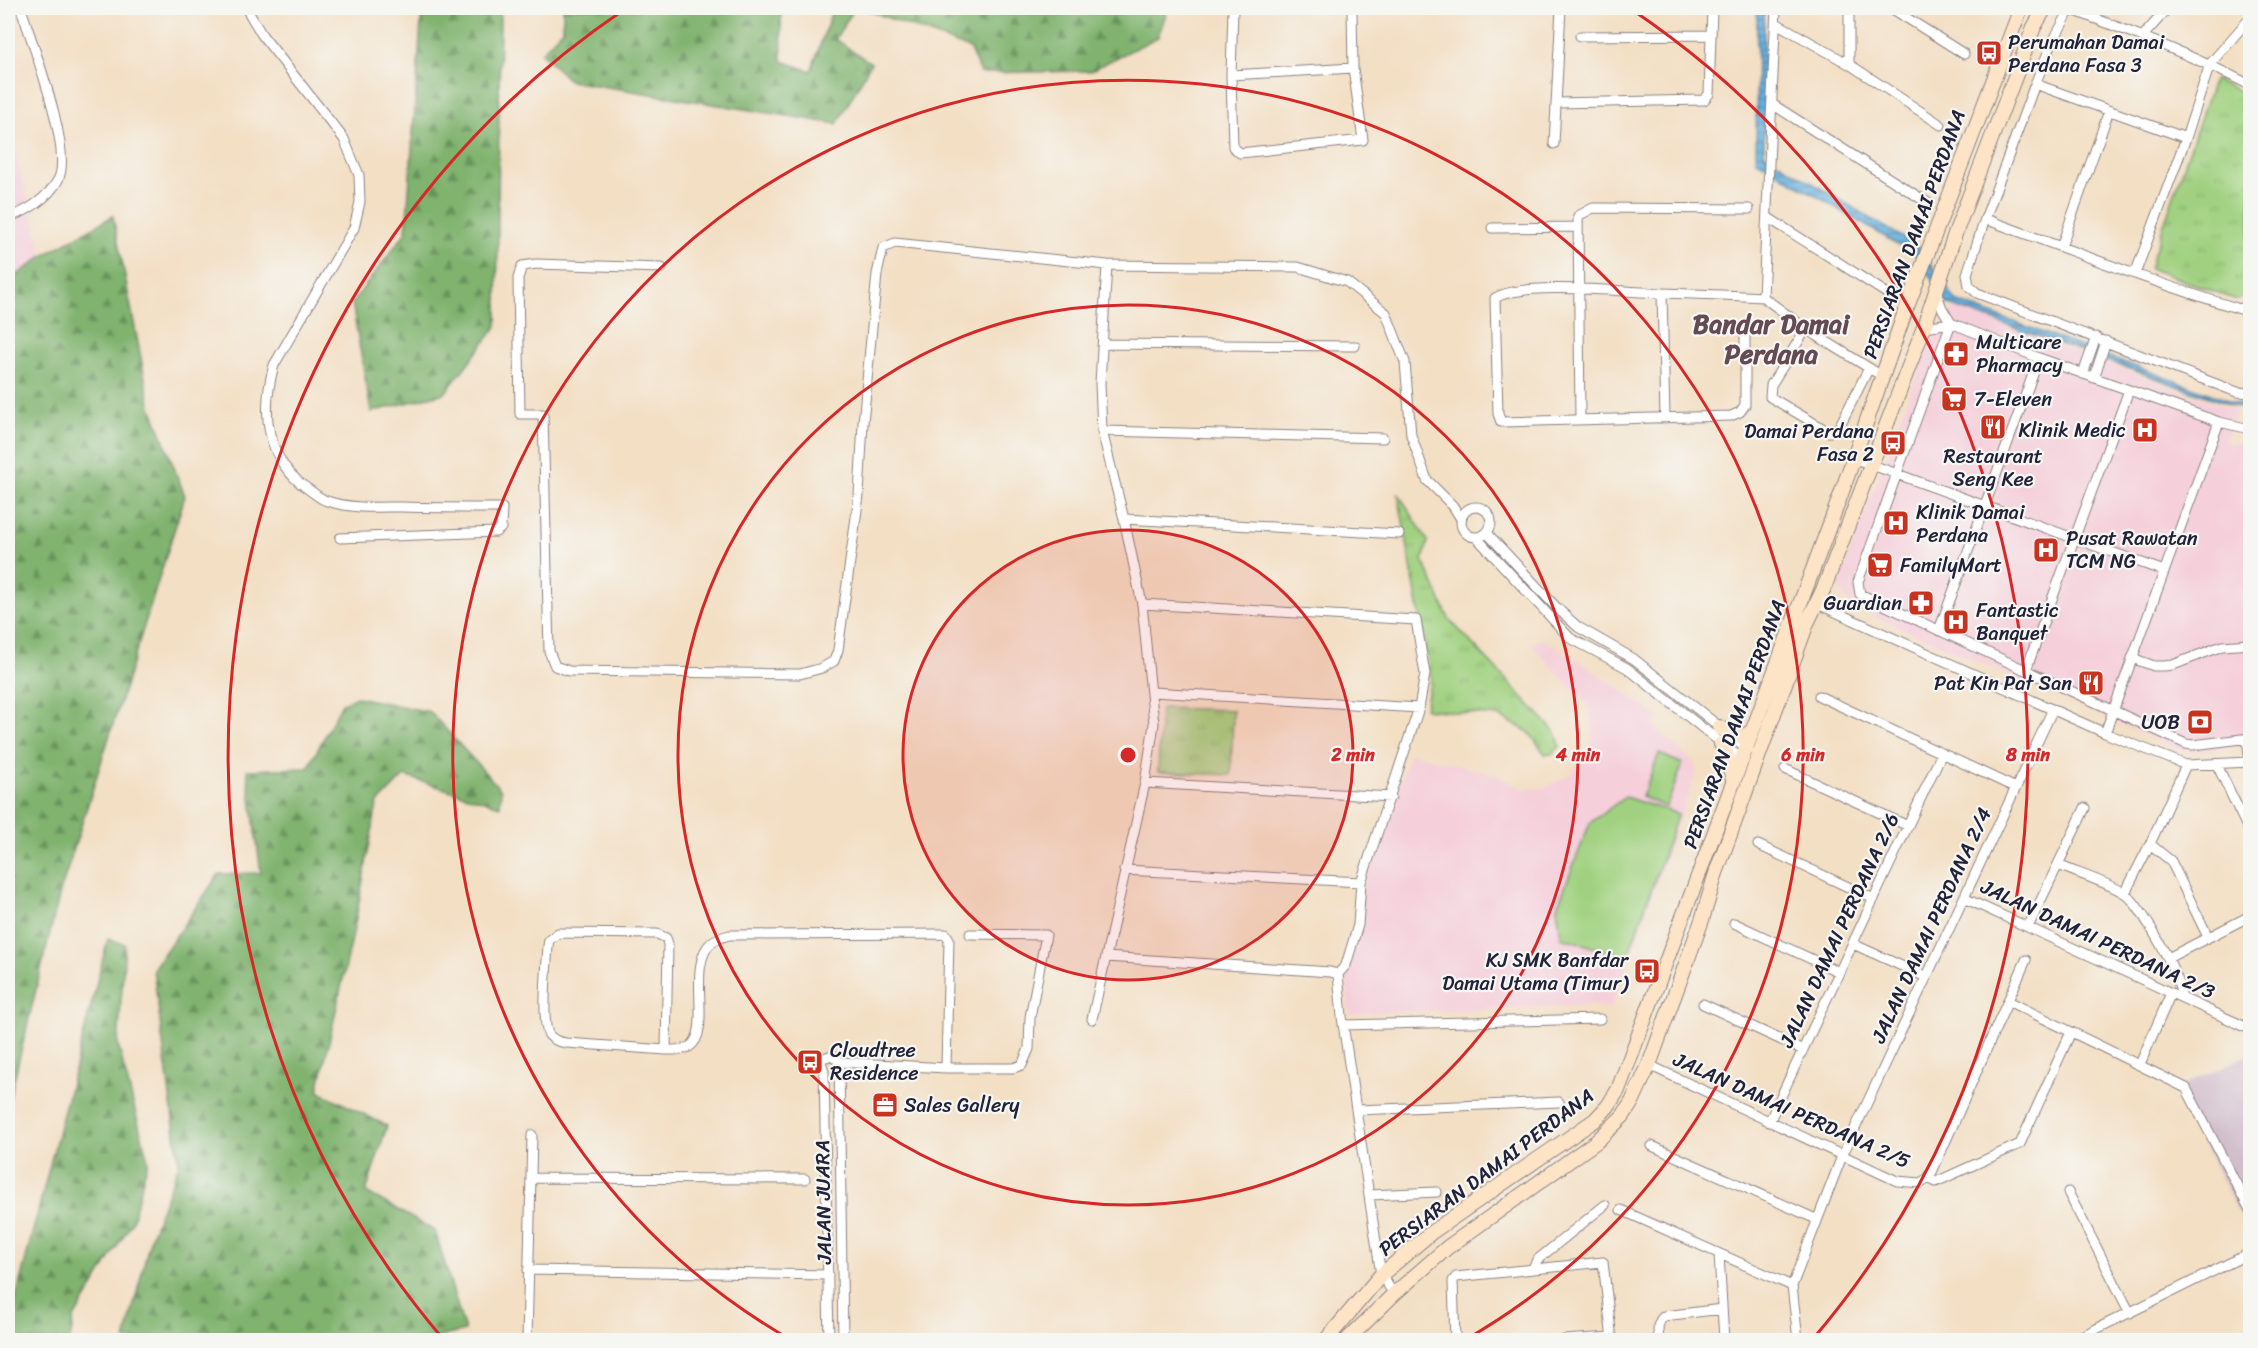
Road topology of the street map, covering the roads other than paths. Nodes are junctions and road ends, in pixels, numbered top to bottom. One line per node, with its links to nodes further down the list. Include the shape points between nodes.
1 (21, 8): 34 (street, via 62,153 59,179 42,199 22,213)
2 (246, 8): 81 (street, via 262,35 344,139 359,174 360,202 354,228 274,365 268,385 271,441 284,468 325,501 351,507 502,508 501,528 496,532)
3 (1233, 8): 23 (street)
4 (1352, 8): 22 (street)
5 (1561, 8): 26 (street)
6 (1712, 8): 16 (street)
7 (1776, 8): 15 (street)
8 (1849, 8): 20 (street)
9 (1891, 8): 19 (street)
10 (2021, 8): 59 (main road, PERSIARAN DAMAI PERDANA)
11 (2045, 8): 44 (main road, PERSIARAN DAMAI PERDANA, via 2030,38)
12 (2070, 8): 18 (street); 24 (street)
13 (2168, 8): 18 (street)
14 (2250, 18): 21 (street)
15 (1776, 23): 20 (street); 27 (street)
16 (1711, 34): 17 (street); 26 (street, via 1709,94 1704,100)
17 (1580, 36)
18 (2143, 36): 21 (street)
19 (1964, 54)
20 (1849, 64): 29 (street)
21 (2210, 64): 25 (street); 30 (street)
22 (1353, 68): 23 (street); 23 (street, via 1363,140 1246,153 1234,150)
23 (1231, 75)
24 (2035, 84): 28 (street); 36 (street)
25 (2250, 85)
26 (1556, 103): 31 (street)
27 (1772, 104): 32 (street); 35 (street)
28 (2109, 111): 30 (street); 39 (street)
29 (1941, 125)
30 (2186, 138): 42 (street)
31 (1554, 144)
32 (1928, 202)
33 (1749, 209): 37 (street, via 1593,208 1578,216)
34 (8, 216)
35 (1767, 218): 46 (street); 47 (street)
36 (1985, 219): 39 (street); 53 (street, via 1967,274 1969,286 1977,293)
37 (1577, 227): 38 (street); 43 (street)
38 (1492, 228)
39 (2061, 247): 42 (street)
40 (1107, 265): 41 (street, via 912,244 895,243 883,248 875,297 859,495 834,661 800,674 569,671 555,666 549,651 543,414 520,414 518,278 522,266 536,264); 54 (street); 74 (street, via 1298,267 1347,282 1386,313 1405,362 1414,444 1427,480)
41 (662, 268)
42 (2135, 274): 48 (street, via 2240,309)
43 (1580, 290): 45 (street); 66 (street); 66 (street, via 1505,292 1496,298 1501,422)
44 (1936, 292): 49 (street); 51 (main road, PERSIARAN DAMAI PERDANA)
45 (1662, 293): 47 (street); 65 (street)
46 (1891, 296)
47 (1763, 297): 52 (street)
48 (2250, 304)
49 (1951, 323): 51 (street); 56 (street); 73 (street)
50 (1745, 326): 65 (street, via 1745,405 1740,412 1731,416)
51 (1924, 327): 72 (main road, PERSIARAN DAMAI PERDANA)
52 (1806, 328): 57 (street); 57 (street, via 1771,385 1770,397 1829,432 1839,427)
53 (2100, 343): 58 (street, via 2089,356); 60 (street); 63 (street)
54 (1103, 344): 55 (street); 69 (street)
55 (1355, 346)
56 (2039, 358): 58 (street); 75 (street)
57 (1869, 368): 59 (street)
58 (2083, 374): 60 (street)
59 (1882, 376): 71 (main road, PERSIARAN DAMAI PERDANA)
60 (2094, 378): 62 (street)
61 (2250, 386): 63 (street)
62 (2128, 390): 67 (street); 83 (street)
63 (2237, 392): 64 (street)
64 (2250, 393)
65 (1665, 418): 66 (street)
66 (1581, 420)
67 (2219, 422): 68 (street); 84 (street)
68 (2250, 429)
69 (1102, 431): 70 (street); 77 (street)
70 (1383, 438)
71 (1853, 458): 72 (street); 98 (main road, PERSIARAN DAMAI PERDANA)
72 (1872, 464): 73 (street); 85 (main road, PERSIARAN DAMAI PERDANA)
73 (1895, 473): 75 (street); 88 (street, via 1858,582 1860,594)
74 (1453, 506): 76 (street); 78 (street)
75 (1985, 506): 83 (street); 88 (street)
76 (1469, 509): 78 (street); 79 (street, via 1479,508 1490,515)
77 (1124, 519): 80 (street); 86 (street)
78 (1461, 519): 82 (street, via 1463,531)
79 (1487, 533): 82 (street); 97 (street, via 1578,627 1634,659)
80 (1399, 534)
81 (340, 538)
82 (1477, 538): 101 (street, via 1570,638 1627,668)
83 (2074, 538): 84 (street); 91 (street)
84 (2164, 571): 90 (street)
85 (1824, 588): 87 (main road, PERSIARAN DAMAI PERDANA); 104 (main road, PERSIARAN DAMAI PERDANA, via 1807,623)
86 (1142, 604): 92 (street); 94 (street, via 1416,620 1425,674)
87 (1822, 606): 95 (street); 109 (main road, PERSIARAN DAMAI PERDANA, via 1766,759)
88 (1939, 630): 91 (street)
89 (2250, 644): 90 (street, via 2210,649 2174,665 2154,666)
90 (2132, 658): 96 (street)
91 (2025, 670): 96 (street)
92 (1152, 692): 94 (street); 111 (street, via 1154,724)
93 (1819, 696): 102 (street)
94 (1419, 708): 113 (street)
95 (2053, 710): 99 (street); 112 (street, JALAN DAMAI PERDANA 2/4)
96 (2113, 710): 99 (street); 100 (street, via 2186,744)
97 (1719, 727): 98 (main road, via 1737,737); 103 (street)
98 (1752, 731): 103 (main road, PERSIARAN DAMAI PERDANA)
99 (2105, 733): 106 (street)
100 (2249, 738): 105 (street)
101 (1721, 744): 103 (street); 110 (main road)
102 (1942, 753): 112 (street); 115 (street, JALAN DAMAI PERDANA 2/6)
103 (1743, 754): 104 (street); 110 (main road, PERSIARAN DAMAI PERDANA)
104 (1757, 759): 109 (main road, PERSIARAN DAMAI PERDANA)
105 (2250, 762): 107 (street)
106 (2186, 765): 107 (street); 117 (street)
107 (2217, 765): 116 (street)
108 (1785, 769): 115 (street)
109 (1750, 779): 150 (main road, PERSIARAN DAMAI PERDANA)
110 (1733, 782): 155 (main road, PERSIARAN DAMAI PERDANA, via 1618,1090 1603,1112)
111 (1144, 783): 113 (street); 120 (street)
112 (2016, 788): 123 (street, JALAN DAMAI PERDANA 2/4)
113 (1391, 797): 121 (street)
114 (2085, 808): 119 (street)
115 (1908, 826): 124 (street, JALAN DAMAI PERDANA 2/6)
116 (2250, 833)
117 (2150, 844): 122 (street); 129 (street, via 2171,861)
118 (1758, 845): 124 (street)
119 (2058, 865): 122 (street); 127 (street)
120 (1124, 870): 121 (street); 131 (street)
121 (1361, 882): 135 (street, via 1358,926 1346,965)
122 (2125, 893): 132 (street, via 2135,902)
123 (1964, 898): 127 (street, JALAN DAMAI PERDANA 2/3); 136 (street, JALAN DAMAI PERDANA 2/4)
124 (1874, 899): 130 (street, JALAN DAMAI PERDANA 2/6)
125 (2250, 916): 129 (street)
126 (1734, 923): 134 (street)
127 (2028, 927): 137 (street, JALAN DAMAI PERDANA 2/3)
128 (970, 934): 151 (street, via 1046,935 1030,1017 1029,1049 1022,1065 1013,1068)
129 (2208, 937): 132 (street)
130 (1852, 944): 134 (street, JALAN DAMAI PERDANA 2/6); 136 (street)
131 (1106, 957): 135 (street); 141 (street)
132 (2168, 958): 138 (street)
133 (2026, 960): 139 (street)
134 (1839, 972): 147 (street, JALAN DAMAI PERDANA 2/6)
135 (1338, 974): 143 (street)
136 (1926, 977): 159 (street, JALAN DAMAI PERDANA 2/4)
137 (2171, 993): 138 (street, JALAN DAMAI PERDANA 2/3); 149 (street)
138 (2181, 997): 144 (street, JALAN DAMAI PERDANA 2/3)
139 (2008, 1001): 145 (street); 162 (street)
140 (1703, 1004): 147 (street)
141 (1092, 1019)
142 (1600, 1019): 143 (street)
143 (1343, 1025): 153 (street)
144 (2250, 1029)
145 (2071, 1032): 149 (street); 162 (street, JALAN DAMAI PERDANA 2/5, via 2020,1144 1936,1182)
146 (666, 1050): 146 (street, via 566,1043 549,1035 545,1018 548,946 553,936 657,934 666,938); 151 (street, via 687,1048 694,1043 700,1018 700,967 714,940 729,935 943,934 949,939)
147 (1803, 1050): 154 (street, JALAN DAMAI PERDANA 2/6)
148 (839, 1062): 151 (street); 174 (street, JALAN JUARA, via 833,1055 821,1062); 183 (street, JALAN JUARA)
149 (2140, 1064): 168 (street, via 2186,1088)
150 (1649, 1065): 154 (street, JALAN DAMAI PERDANA 2/5); 158 (main road, PERSIARAN DAMAI PERDANA, via 1623,1116)
151 (946, 1068)
152 (1559, 1102): 153 (street)
153 (1357, 1110): 165 (street)
154 (1769, 1122): 159 (street, JALAN DAMAI PERDANA 2/5)
155 (1575, 1134): 158 (main road, via 1569,1145); 175 (main road, PERSIARAN DAMAI PERDANA, via 1432,1232)
156 (532, 1136): 160 (street)
157 (1652, 1146): 169 (street)
158 (1582, 1153): 177 (main road, PERSIARAN DAMAI PERDANA, via 1448,1247)
159 (1842, 1156): 162 (street, JALAN DAMAI PERDANA 2/5, via 1897,1181); 169 (street, JALAN DAMAI PERDANA 2/4)
160 (531, 1178): 161 (street); 173 (street)
161 (805, 1179)
162 (1924, 1181)
163 (1437, 1192): 165 (street)
164 (2068, 1192): 179 (street)
165 (1369, 1195): 175 (street)
166 (1605, 1205): 172 (street)
167 (1621, 1210): 171 (street)
168 (2250, 1210)
169 (1816, 1219): 176 (street, JALAN DAMAI PERDANA 2/4)
170 (2250, 1253): 179 (street)
171 (1719, 1254): 176 (street); 178 (street)
172 (1533, 1268): 180 (street, via 1603,1262); 186 (street, via 1456,1276)
173 (528, 1270): 174 (street); 181 (street)
174 (828, 1275): 182 (street, JALAN JUARA)
175 (1381, 1275): 177 (street); 184 (main road, PERSIARAN DAMAI PERDANA)
176 (1792, 1286): 190 (street)
177 (1394, 1294): 185 (main road, PERSIARAN DAMAI PERDANA)
178 (1722, 1309): 188 (street, via 1664,1316 1659,1321); 189 (street)
179 (2130, 1313): 191 (street)
180 (1612, 1339): 187 (street)
181 (527, 1341)
182 (829, 1341)
183 (843, 1341)
184 (1326, 1341)
185 (1347, 1341)
186 (1455, 1341)
187 (1564, 1341)
188 (1659, 1341)
189 (1724, 1341)
190 (1798, 1341)
191 (2074, 1341)

